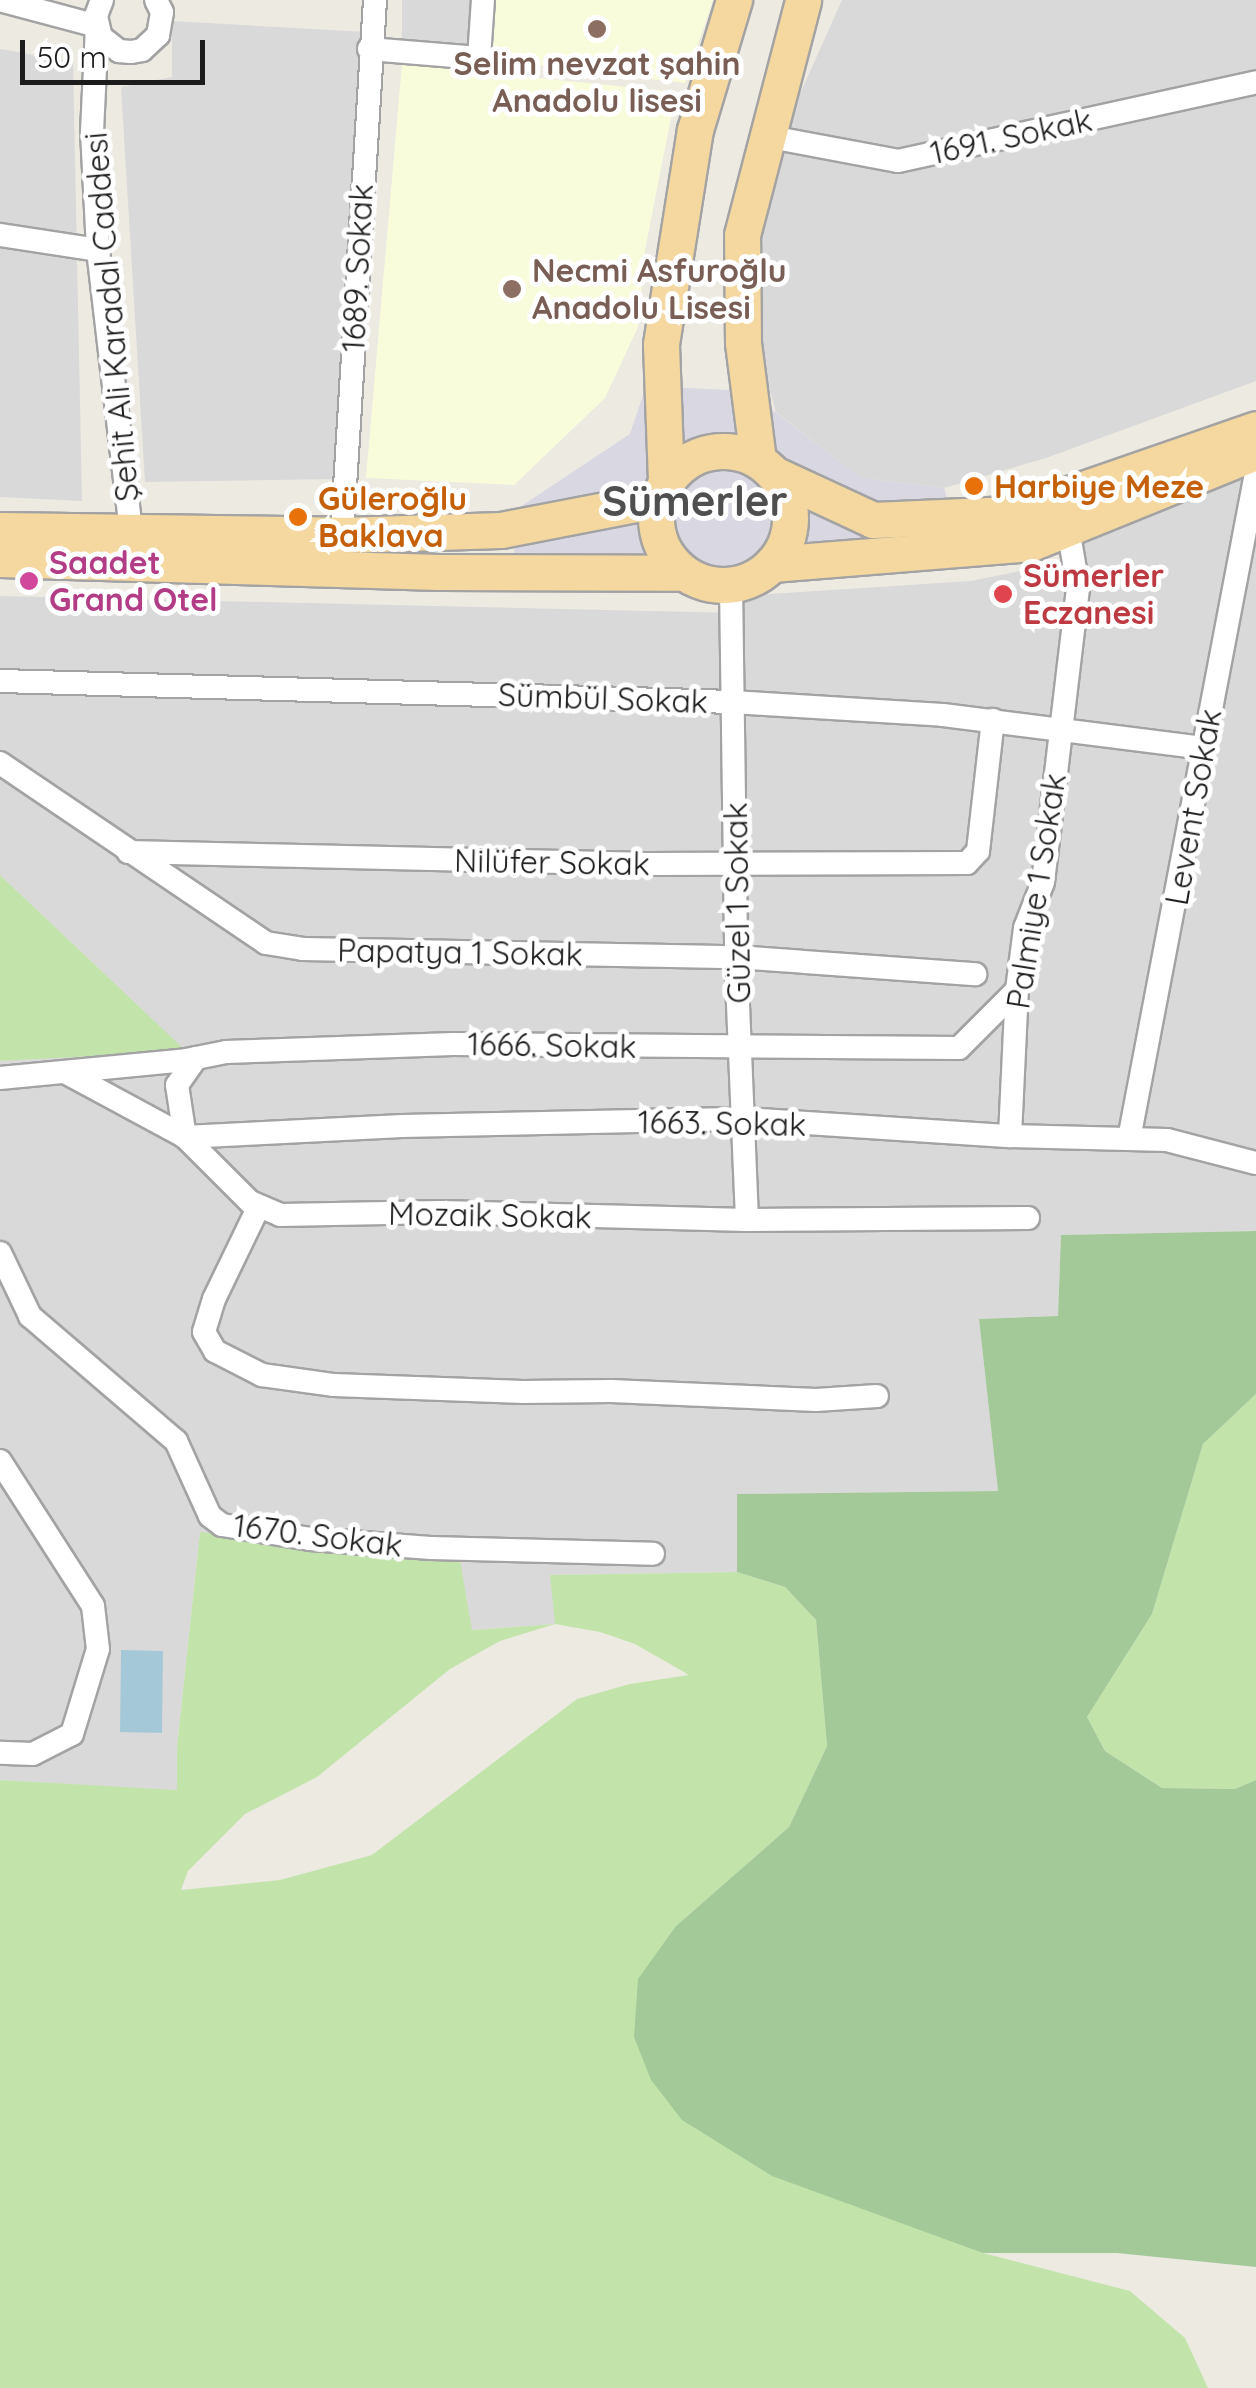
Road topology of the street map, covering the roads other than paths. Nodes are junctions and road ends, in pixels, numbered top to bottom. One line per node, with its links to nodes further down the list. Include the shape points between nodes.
1 (0, 0): 8 (street)
2 (102, 0): 8 (street, Şehit Ali Karadal Caddesi)
3 (162, 0): 8 (street, via 158,35 142,50 119,51)
4 (375, 0): 9 (street, 1689. Sokak)
5 (483, 0): 9 (street, via 479,58)
6 (734, 0): 18 (main road, via 695,130 660,344)
7 (803, 0): 11 (main road)
8 (96, 26): 13 (street, Şehit Ali Karadal Caddesi)
9 (369, 49): 22 (street, 1689. Sokak)
10 (1256, 82): 11 (street, 1691. Sokak, via 898,160)
11 (765, 136): 16 (main road, via 742,235 743,343)
12 (0, 235): 13 (street)
13 (98, 250): 19 (street, Şehit Ali Karadal Caddesi)
14 (1256, 429): 16 (main road, via 1011,514 873,520)
15 (1256, 452): 20 (main road)
16 (766, 468): 18 (main road, via 718,450 698,455); 24 (main road, via 790,510 783,548)
17 (1256, 474): 31 (street, Levent Sokak)
18 (662, 491): 22 (main road, via 501,530); 25 (main road, via 659,540)
19 (131, 528): 21 (main road); 22 (main road)
20 (1068, 528): 24 (main road, via 1031,543); 30 (street, Palmiye 1 Sokak, via 1078,587)
21 (0, 530)
22 (342, 535)
23 (0, 559): 25 (main road)
24 (772, 564): 26 (main road)
25 (683, 573): 26 (main road)
26 (731, 585): 28 (street, Güzel 1 Sokak)
27 (0, 681): 28 (street, Sümbül Sokak)
28 (732, 702): 29 (street, Sümbül Sokak); 34 (street, Güzel 1 Sokak)
29 (993, 720): 30 (street, Sümbül Sokak); 34 (street, Nilüfer Sokak, via 974,858 967,862)
30 (1060, 728): 31 (street, Sümbül Sokak); 37 (street, Palmiye 1 Sokak, via 1043,882 1025,928)
31 (1203, 748): 45 (street, Levent Sokak)
32 (0, 762): 33 (street, Papatya 1 Sokak)
33 (128, 852): 34 (street, Nilüfer Sokak); 35 (street, Papatya 1 Sokak, via 266,944)
34 (735, 864): 35 (street, Güzel 1 Sokak)
35 (736, 957): 36 (street, Papatya 1 Sokak); 38 (street, Güzel 1 Sokak)
36 (975, 974)
37 (1017, 990): 38 (street, 1666. Sokak, via 959,1048); 43 (street, Palmiye 1 Sokak)
38 (741, 1046): 39 (street, 1666. Sokak, via 452,1044); 42 (street, Güzel 1 Sokak)
39 (196, 1058): 40 (street, 1666. Sokak); 44 (street, via 177,1085)
40 (65, 1072): 41 (street); 44 (street)
41 (0, 1078)
42 (745, 1119): 43 (street, 1663. Sokak); 44 (street, 1663. Sokak); 49 (street, Güzel 1 Sokak)
43 (1010, 1136): 45 (street, 1663. Sokak)
44 (185, 1137): 47 (street)
45 (1129, 1140): 46 (street, 1663. Sokak, via 1167,1140)
46 (1256, 1163)
47 (258, 1208): 49 (street, Mozaik Sokak, via 280,1215); 51 (street, via 204,1332 215,1351 262,1376 523,1392)
48 (1028, 1218): 49 (street, Mozaik Sokak)
49 (747, 1220)
50 (0, 1253): 53 (street, 1670. Sokak, via 30,1316 176,1441 210,1516 222,1525 431,1548)
51 (877, 1396)
52 (0, 1461): 54 (street, via 93,1606 98,1649 72,1734 34,1754)
53 (653, 1554)
54 (0, 1754)

